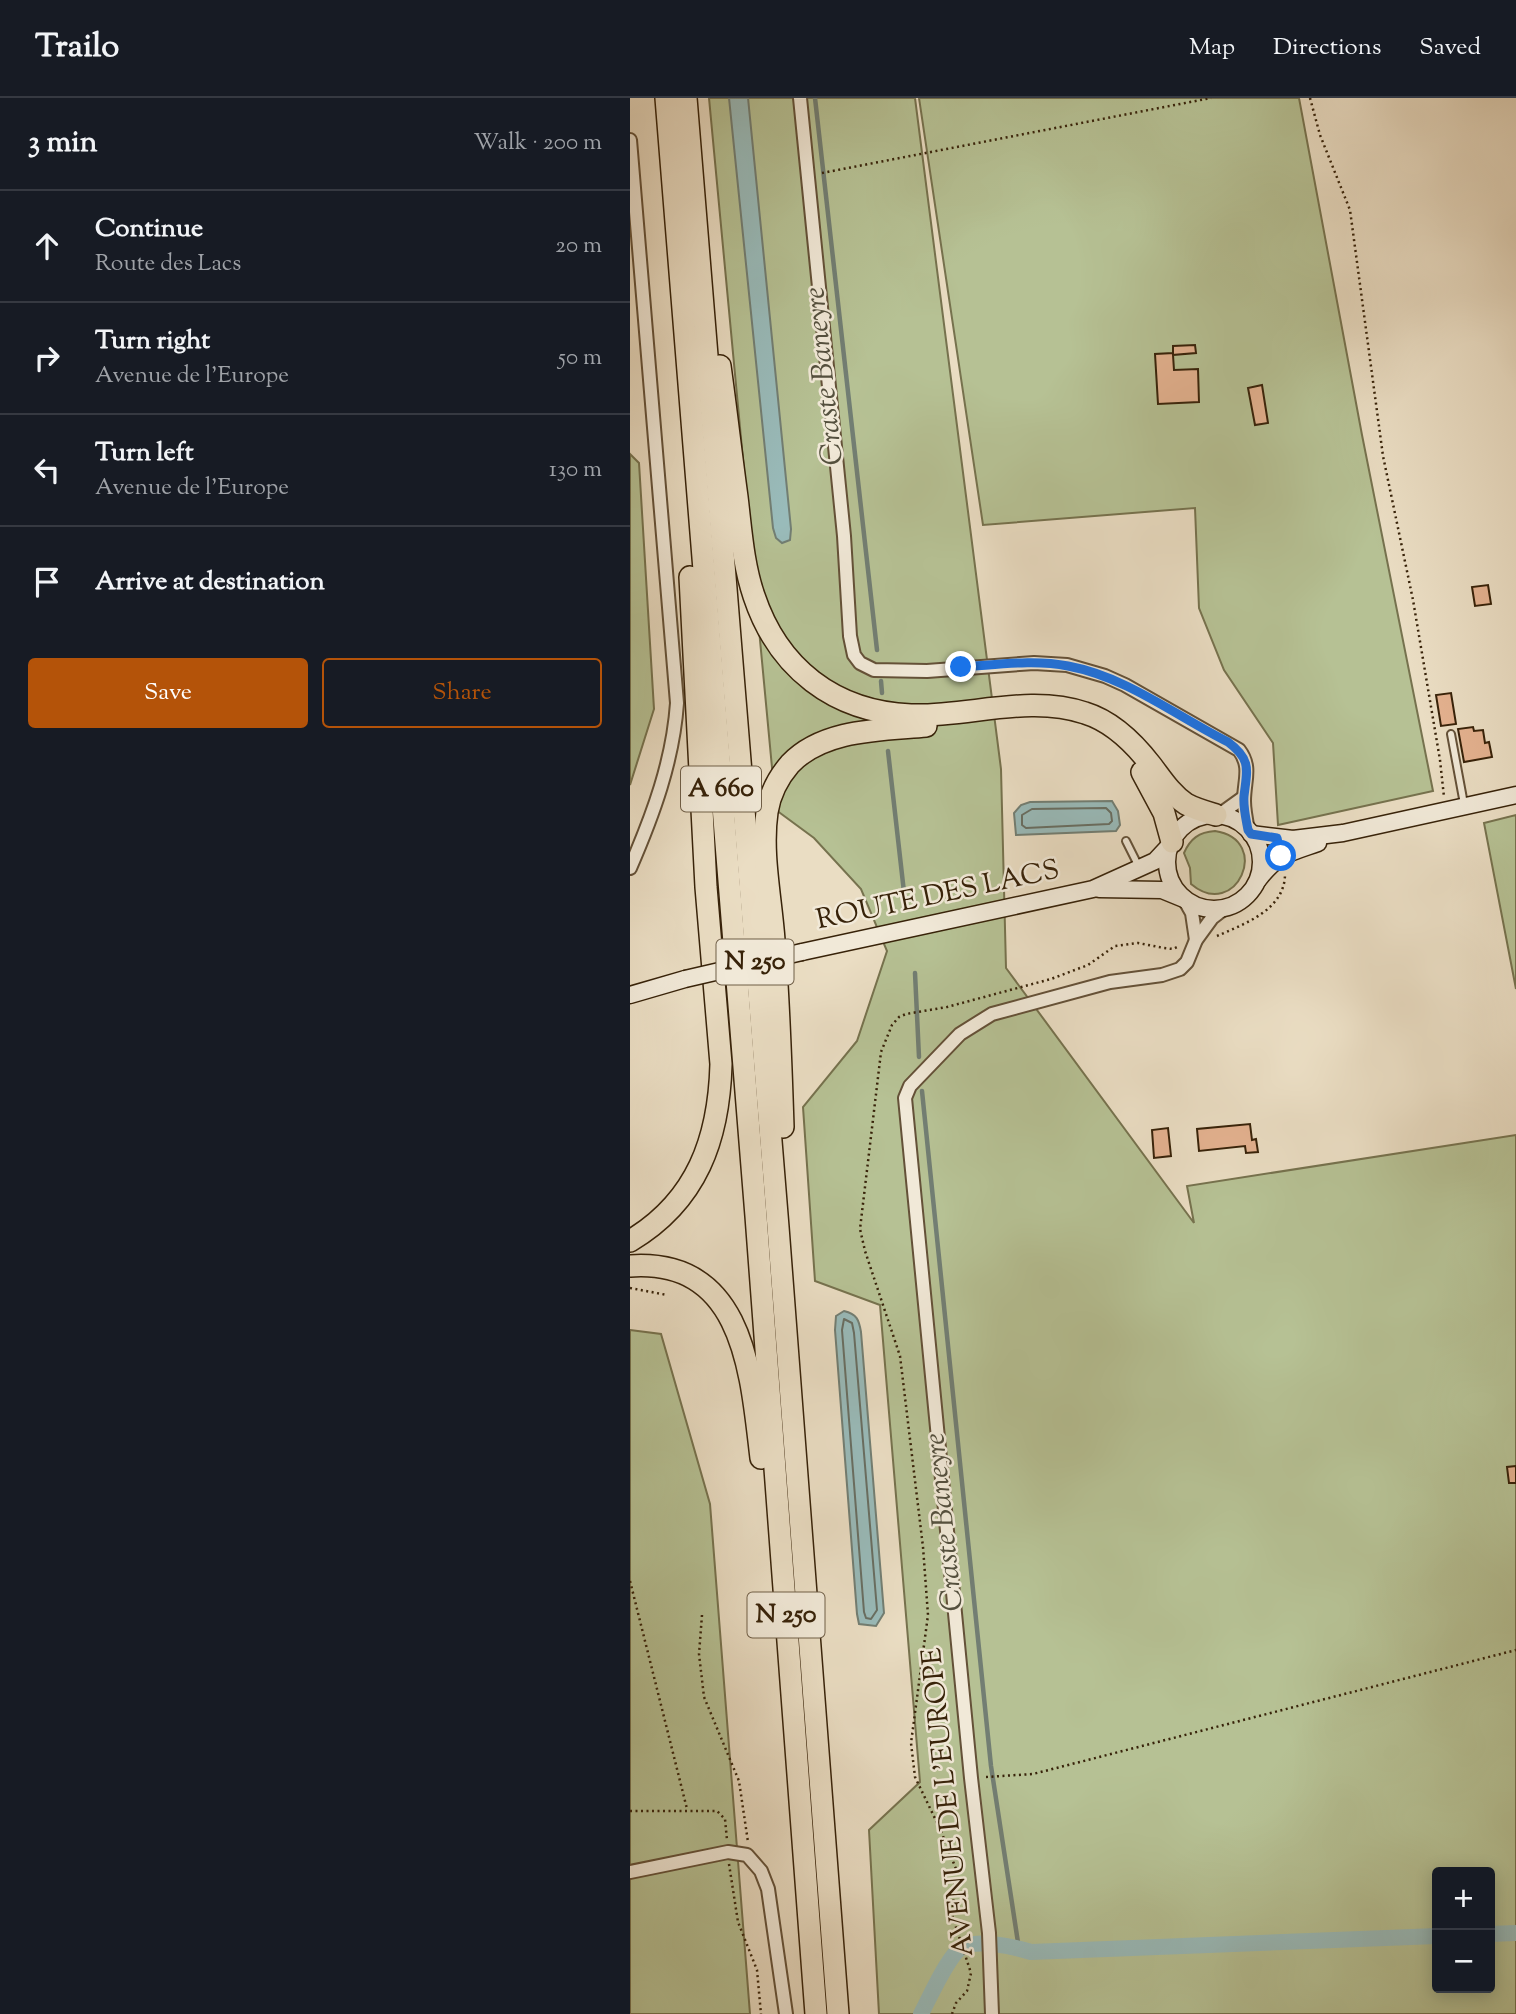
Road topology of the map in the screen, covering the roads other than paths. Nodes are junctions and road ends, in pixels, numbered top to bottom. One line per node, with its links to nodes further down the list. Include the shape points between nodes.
1 (666, 98): 6 (highway, A 660)
2 (686, 98): 25 (highway, N 250)
3 (692, 98): 11 (highway, via 746,565 762,620 776,644 792,664 826,691 868,708 912,715 1053,706 1087,713 1133,745 1187,805)
4 (800, 98): 9 (street, via 854,655 874,670 1034,663 1067,665 1105,676 1239,750 1248,774)
5 (630, 140): 16 (street, via 677,703 668,762)
6 (686, 361): 24 (highway, A 660); 26 (highway, via 688,531 720,1094 714,1130 689,1187 670,1210)
7 (1451, 734): 10 (lane)
8 (1516, 794): 10 (main road)
9 (1244, 797): 11 (street); 12 (street)
10 (1464, 806): 13 (main road)
11 (1217, 815): 12 (main road, via 1239,822); 15 (main road, via 1187,823)
12 (1250, 832): 13 (main road, via 1293,839); 18 (main road, via 1260,855)
13 (1343, 833): 18 (main road, via 1281,856)
14 (1126, 841): 17 (lane)
15 (1170, 844): 17 (main road, ROUTE DES LACS); 20 (main road, via 1169,875); 25 (highway, via 1164,814 1139,769 1112,741 1078,722 1019,719 864,732 819,743 791,763 772,791 766,822 779,1003 783,1148)
16 (630, 868)
17 (1140, 869): 19 (main road, ROUTE DES LACS)
18 (1256, 883): 21 (main road, via 1248,894)
19 (1093, 890): 20 (main road, ROUTE DES LACS, via 1162,890); 23 (main road, ROUTE DES LACS, bridge, via 802,952)
20 (1184, 899): 21 (main road, via 1197,906); 22 (street, via 1192,913)
21 (1225, 908): 22 (street, AVENUE DE L'EUROPE)
22 (1188, 943): 33 (street, AVENUE DE L'EUROPE, via 1184,965 1175,971 1111,982 981,1019 916,1079 905,1098 989,1933)
23 (630, 995)
24 (756, 1216): 28 (highway, N 250)
25 (778, 1227): 32 (highway, N 250)
26 (630, 1241)
27 (630, 1266): 28 (highway, via 670,1269 697,1282 725,1308 741,1338 755,1408)
28 (794, 1736): 31 (highway, N 250)
29 (630, 1872): 30 (street, via 728,1852 747,1855 761,1871 768,1889)
30 (786, 2014)
31 (816, 2014)
32 (838, 2014)
33 (992, 2014)

